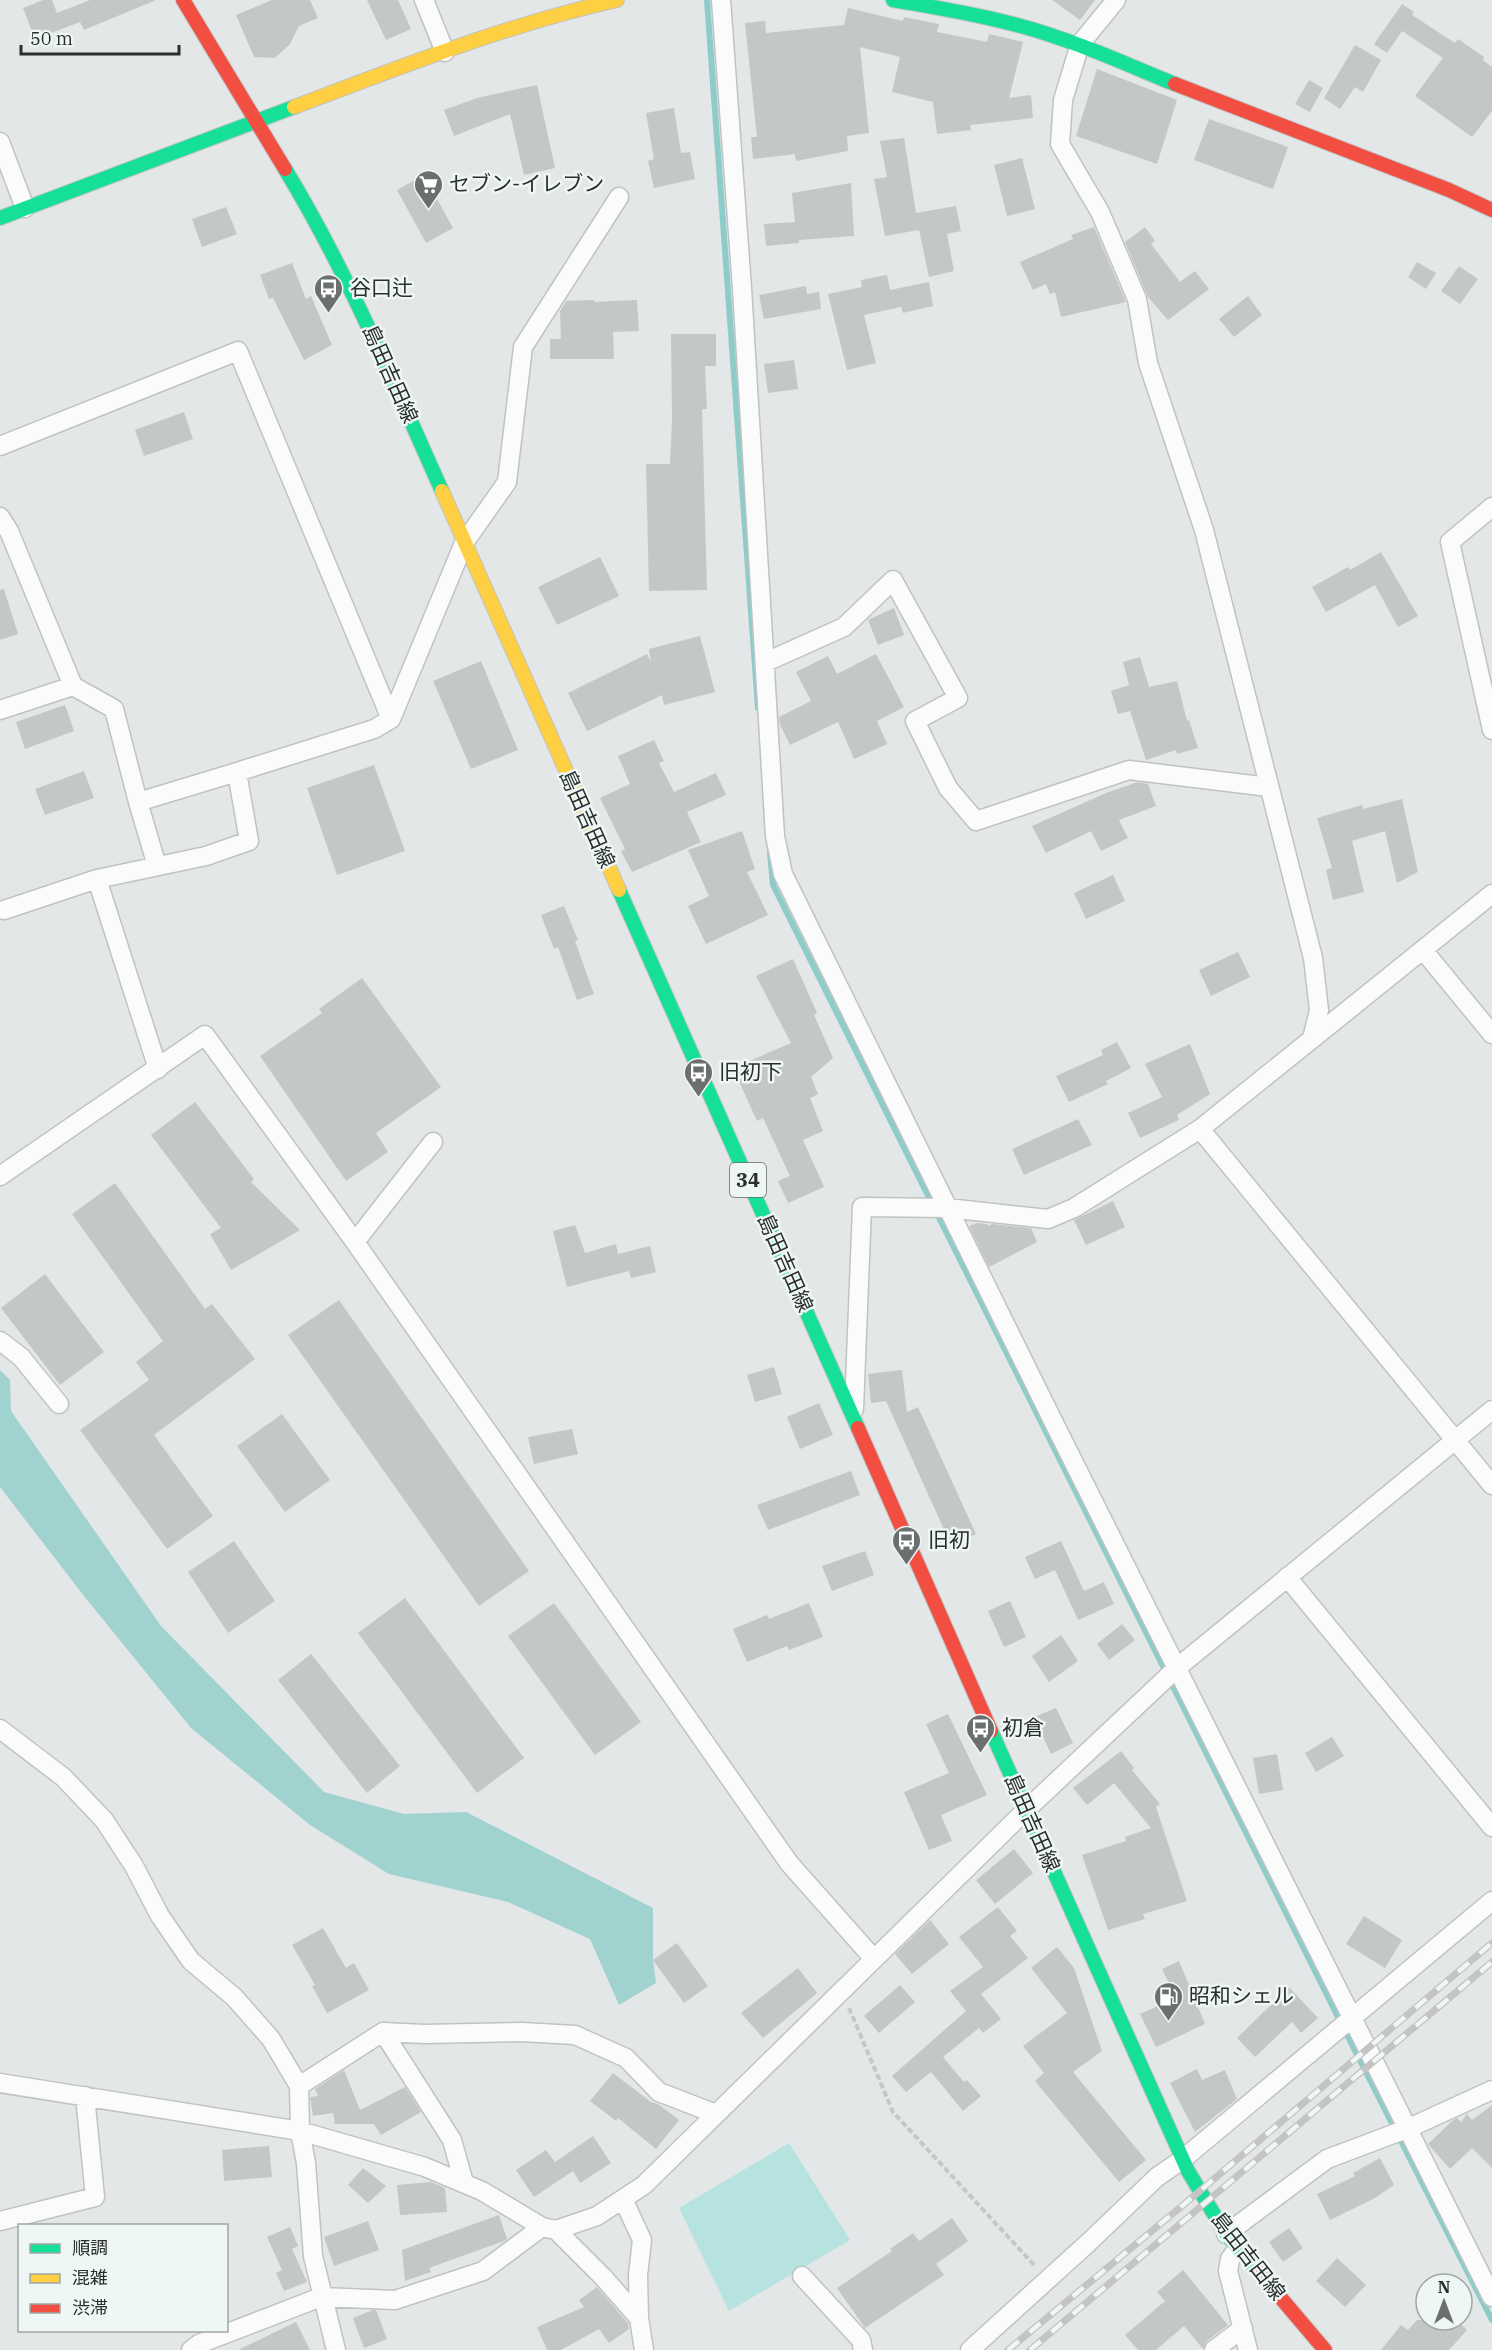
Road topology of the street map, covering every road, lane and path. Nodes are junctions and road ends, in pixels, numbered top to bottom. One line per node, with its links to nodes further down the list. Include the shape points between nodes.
1 (183, 0): 10 (main road, 島田吉田線 / 34)
2 (424, 0): 9 (street)
3 (617, 0): 7 (main road)
4 (721, 0): 20 (street)
5 (893, 0): 8 (main road, via 1017,24)
6 (1116, 0): 8 (street)
7 (568, 5): 9 (main road)
8 (1080, 44): 14 (main road); 26 (street, via 1062,100 1060,144 1100,212 1137,299 1148,363 1204,530)
9 (445, 52): 10 (main road)
10 (256, 121): 13 (main road); 19 (main road, 島田吉田線 / 34, via 306,203 357,301)
11 (0, 142): 13 (street)
12 (620, 196): 19 (street, via 523,347 507,483)
13 (25, 208): 15 (main road)
14 (1492, 210)
15 (0, 218)
16 (0, 446): 23 (street, via 238,351)
17 (1492, 507): 24 (street, via 1450,542)
18 (0, 517): 21 (street)
19 (465, 543): 23 (street); 44 (main road, 島田吉田線 / 34)
20 (765, 662): 26 (street, via 844,627 893,580 958,698 915,721 948,788 976,821 1129,770); 39 (street, via 775,836 783,874)
21 (73, 686): 22 (street); 27 (street, via 114,709)
22 (0, 710)
23 (391, 719): 25 (street, via 374,729)
24 (1492, 730)
25 (237, 772): 27 (street); 28 (street, via 249,841 206,856)
26 (1269, 787): 34 (street, via 1313,958 1319,1010)
27 (138, 802): 28 (street)
28 (157, 866): 29 (street)
29 (97, 879): 31 (street); 35 (street)
30 (1492, 894): 32 (street)
31 (1, 908)
32 (1423, 950): 33 (street); 34 (street)
33 (1492, 1034)
34 (1312, 1039): 36 (street)
35 (158, 1069): 38 (street); 40 (street, via 205,1035)
36 (1200, 1129): 39 (street, via 1113,1185 1048,1220); 45 (street)
37 (433, 1142): 40 (street)
38 (0, 1176)
39 (948, 1208): 44 (street, via 862,1207); 48 (street)
40 (354, 1242): 53 (street, via 789,1863)
41 (0, 1341): 42 (street, via 21,1357)
42 (59, 1404)
43 (1492, 1410): 45 (street)
44 (853, 1419): 50 (main road, 島田吉田線 / 34)
45 (1455, 1440): 46 (street); 47 (street)
46 (1492, 1485)
47 (1287, 1578): 48 (street); 51 (street)
48 (1178, 1667): 50 (street); 55 (street)
49 (0, 1729): 58 (street, via 63,1777 104,1820 191,1961 234,1997 271,2039)
50 (1026, 1810): 53 (street); 64 (main road, 島田吉田線 / 34)
51 (1492, 1827)
52 (1492, 1901): 55 (street)
53 (874, 1959): 54 (street)
54 (841, 1991): 61 (street); 72 (path, via 893,2112)
55 (1353, 2017): 62 (street); 64 (street)
56 (383, 2032): 58 (street); 61 (street, via 575,2034 626,2058 659,2092); 65 (street, via 452,2140)
57 (0, 2083): 60 (street)
58 (299, 2086): 63 (street)
59 (1492, 2090): 62 (street)
60 (85, 2096): 63 (street); 67 (street, via 95,2197)
61 (716, 2114): 66 (street, via 644,2185)
62 (1408, 2128): 69 (street, via 1327,2159); 74 (street)
63 (300, 2131): 65 (street, via 425,2167); 73 (street)
64 (1183, 2159): 69 (main road, 島田吉田線 / 34); 72 (street, via 1157,2177)
65 (464, 2183): 68 (street)
66 (623, 2199): 68 (street, via 597,2216); 75 (street, via 642,2240)
67 (0, 2220)
68 (549, 2229): 73 (street, via 483,2271 395,2300); 75 (street, via 603,2277)
69 (1226, 2234): 70 (main road, 島田吉田線 / 34)
70 (1238, 2248): 76 (street, via 1228,2271); 84 (main road, 島田吉田線 / 34)
71 (802, 2276): 80 (street, via 861,2340)
72 (1048, 2280): 81 (street)
73 (321, 2297): 77 (street); 78 (street)
74 (1492, 2297)
75 (639, 2318): 79 (street)
76 (1243, 2328): 82 (street); 83 (street)
77 (190, 2350)
78 (336, 2350)
79 (644, 2350)
80 (863, 2350)
81 (970, 2350)
82 (1214, 2350)
83 (1248, 2350)
84 (1325, 2350)

